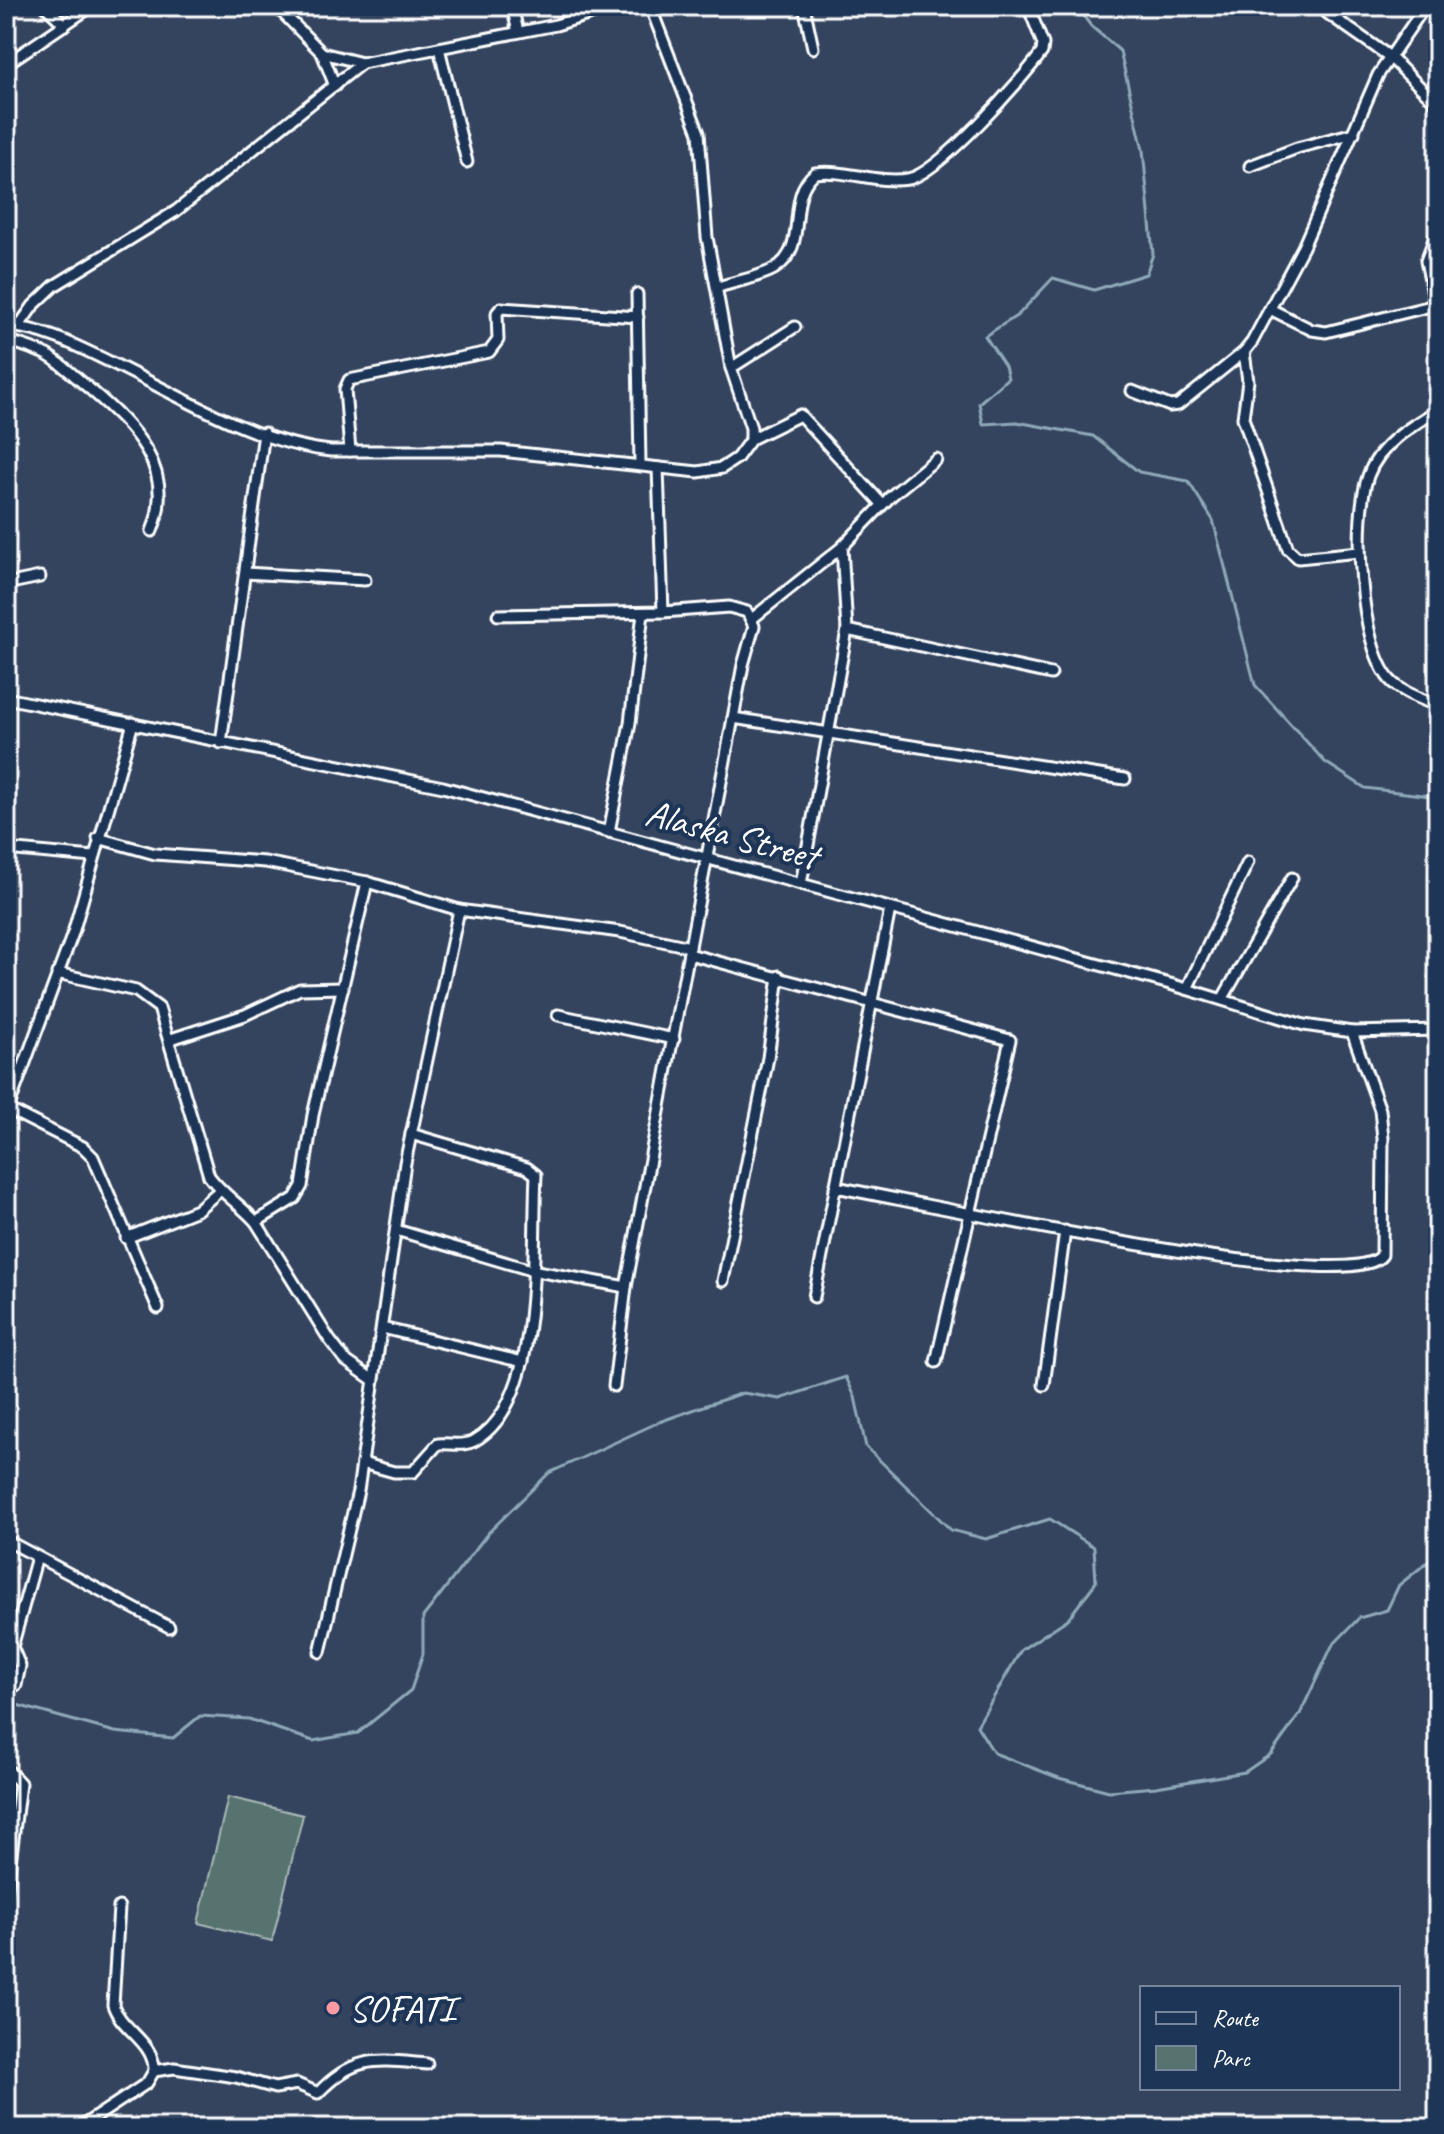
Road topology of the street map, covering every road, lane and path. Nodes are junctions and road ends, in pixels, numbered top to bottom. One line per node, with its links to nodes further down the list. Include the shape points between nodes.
1 (45, 6): 11 (street)
2 (92, 6): 11 (street)
3 (276, 6): 15 (street)
4 (512, 6): 12 (street)
5 (616, 6): 12 (street)
6 (650, 6): 25 (street, via 699,133 707,237)
7 (804, 6): 14 (street)
8 (1028, 6): 25 (street, via 1042,52 995,108 919,176 815,173 799,190 796,238 783,261)
9 (1317, 6): 16 (street)
10 (1425, 6): 16 (street)
11 (65, 25): 18 (street)
12 (518, 32): 13 (street)
13 (439, 48): 17 (street); 22 (street)
14 (813, 48)
15 (322, 53): 17 (street); 19 (street)
16 (1390, 57): 20 (street); 21 (street)
17 (362, 63): 19 (street)
18 (6, 64)
19 (335, 86): 32 (street, via 176,211 54,286)
20 (1438, 105)
21 (1354, 133): 23 (street); 28 (street)
22 (467, 162)
23 (1250, 166)
24 (1438, 229): 27 (street, via 1426,261)
25 (719, 287): 36 (street)
26 (637, 294): 29 (street)
27 (1435, 305): 28 (street, via 1326,332); 30 (street)
28 (1270, 309): 35 (street)
29 (638, 317): 41 (street, via 501,308 498,340 489,352 349,380 345,389); 43 (street)
30 (1438, 318)
31 (6, 326): 32 (street)
32 (19, 326): 39 (street, via 66,341)
33 (795, 327): 36 (street)
34 (6, 339): 46 (street, via 58,362 145,443 160,510)
35 (1244, 352): 37 (street, via 1178,405); 48 (street, via 1248,381 1243,418 1288,549 1298,558)
36 (731, 368): 40 (street)
37 (1132, 391)
38 (1438, 410): 48 (street, via 1398,436 1368,477)
39 (264, 433): 41 (street, via 304,447); 49 (street)
40 (751, 439): 44 (street, via 722,468); 45 (street, via 800,415)
41 (350, 451): 43 (street, via 501,451)
42 (936, 459): 45 (street)
43 (640, 464): 44 (street)
44 (658, 468): 53 (street)
45 (882, 504): 47 (street)
46 (152, 531)
47 (842, 547): 56 (street); 57 (street)
48 (1359, 552): 60 (street, via 1361,589 1385,673 1413,696)
49 (245, 573): 51 (street); 64 (street)
50 (40, 577): 52 (street)
51 (365, 580)
52 (6, 584)
53 (663, 612): 54 (street); 56 (street, via 729,607)
54 (643, 613): 55 (street); 66 (street, via 630,723)
55 (498, 615)
56 (753, 618): 61 (street)
57 (847, 630): 58 (street); 63 (street)
58 (1051, 674)
59 (6, 698): 62 (street, Alaska Street)
60 (1438, 706)
61 (733, 718): 63 (street); 70 (street)
62 (133, 723): 64 (street, Alaska Street); 67 (street)
63 (831, 733): 65 (street); 74 (street)
64 (221, 743): 66 (street, Alaska Street, via 443,787)
65 (1125, 779)
66 (609, 832): 70 (street, Alaska Street)
67 (98, 838): 69 (street); 73 (street, via 155,854 265,862)
68 (6, 849): 69 (street)
69 (93, 857): 78 (street)
70 (707, 859): 74 (street, Alaska Street); 77 (street)
71 (1248, 862): 81 (street)
72 (1292, 878): 82 (street)
73 (367, 882): 76 (street); 80 (street)
74 (801, 884): 75 (street, Alaska Street)
75 (890, 909): 81 (street, Alaska Street); 83 (street)
76 (459, 910): 77 (street, via 620,932); 90 (street)
77 (690, 950): 79 (street); 88 (street)
78 (57, 973): 87 (street, via 136,991 159,1008); 89 (street)
79 (779, 976): 83 (street); 99 (street)
80 (343, 988): 87 (street, via 300,989 245,1015); 94 (street, via 302,1186 295,1198)
81 (1187, 989): 82 (street, Alaska Street)
82 (1223, 998): 86 (street, Alaska Street, via 1304,1025)
83 (870, 1003): 91 (street); 93 (street, via 1010,1040)
84 (558, 1015): 88 (street)
85 (1438, 1030): 86 (street, Alaska Street)
86 (1352, 1032): 96 (street, via 1372,1082 1383,1138 1383,1238 1377,1262 1324,1268 1271,1265)
87 (171, 1039): 92 (street, via 204,1160)
88 (674, 1039): 100 (street)
89 (7, 1112): 97 (street, via 83,1147 93,1157)
90 (411, 1134): 95 (street); 98 (street, via 533,1170)
91 (835, 1187): 93 (street); 101 (street)
92 (219, 1191): 94 (street); 97 (street, via 197,1210)
93 (972, 1212): 96 (street); 105 (street)
94 (256, 1222): 106 (street, via 329,1339 345,1360)
95 (396, 1230): 98 (street); 103 (street)
96 (1065, 1231): 107 (street)
97 (126, 1238): 102 (street)
98 (531, 1270): 100 (street); 104 (street)
99 (723, 1281)
100 (626, 1287): 108 (street)
101 (814, 1297)
102 (158, 1308)
103 (382, 1328): 104 (street); 106 (street)
104 (523, 1362): 109 (street, via 506,1412 472,1443 438,1444 413,1472)
105 (936, 1362)
106 (373, 1380): 109 (street)
107 (1044, 1385)
108 (614, 1386)
109 (362, 1463): 113 (street)
110 (6, 1540): 111 (street)
111 (37, 1557): 112 (street); 114 (street, via 12,1647 20,1666)
112 (169, 1627)
113 (320, 1652)
114 (16, 1685)
115 (6, 1768): 116 (street, via 20,1783)
116 (6, 1895)
117 (119, 1907): 119 (street, via 113,2005 151,2052)
118 (427, 2064): 119 (street, via 368,2060 332,2078 318,2093 297,2084 275,2088 174,2068)
119 (154, 2071): 120 (street, via 147,2083)
120 (79, 2128)

